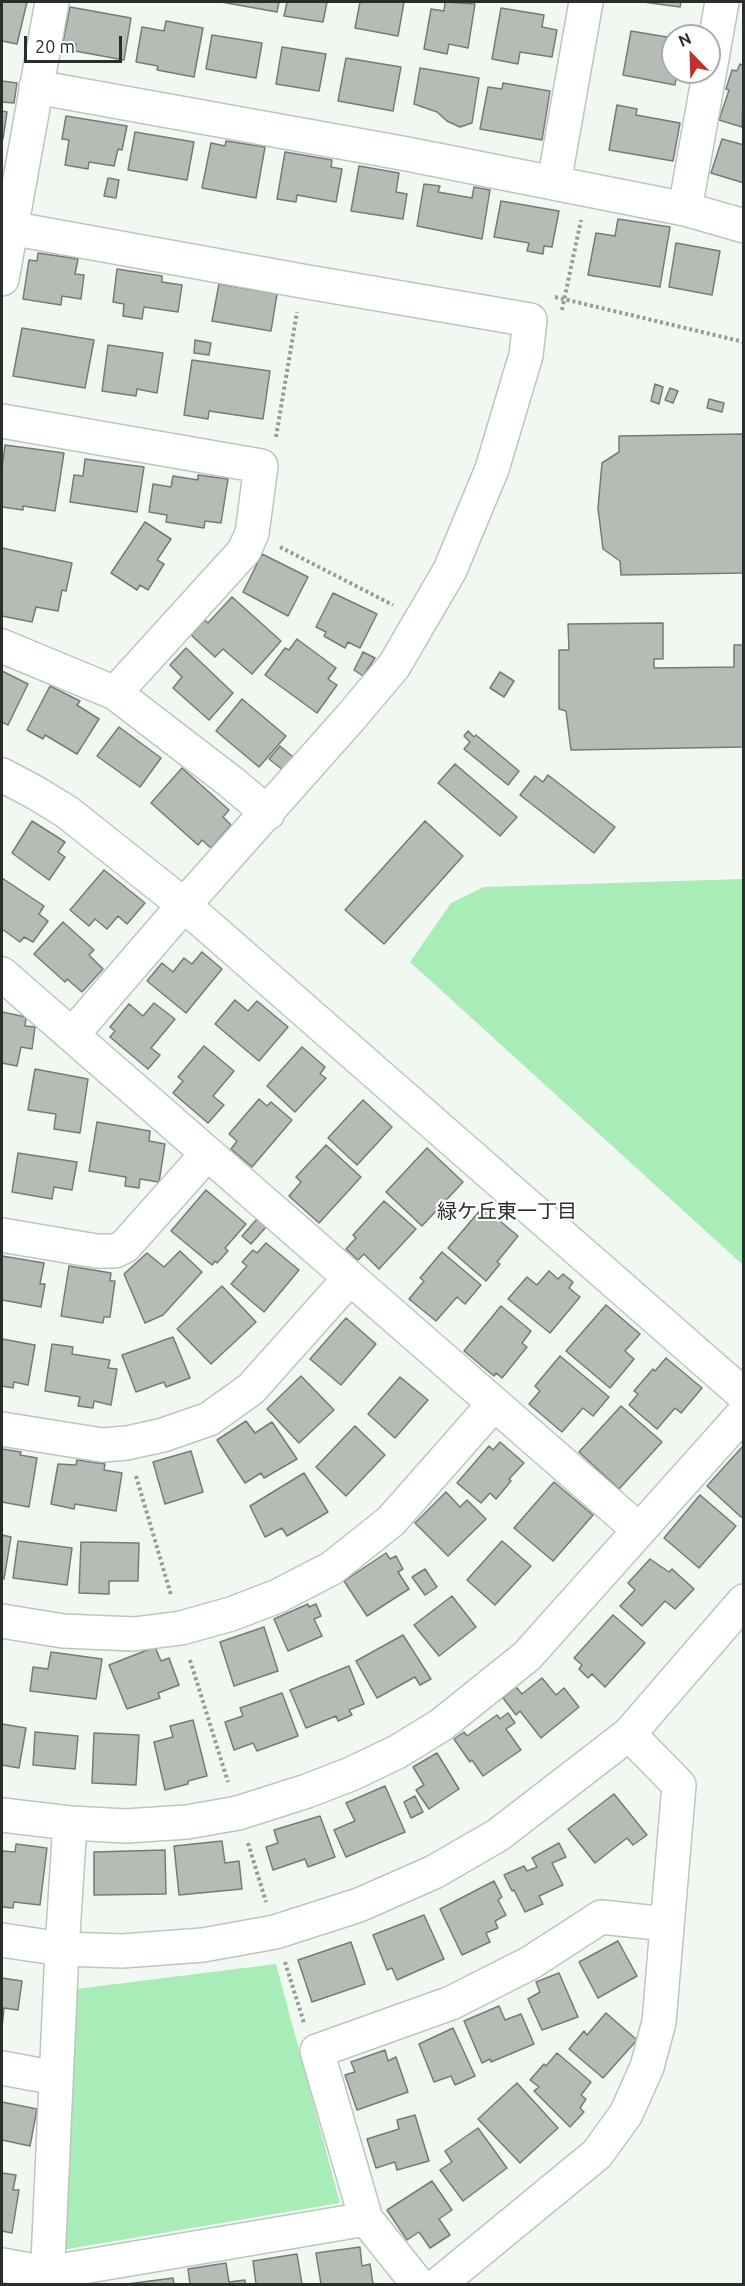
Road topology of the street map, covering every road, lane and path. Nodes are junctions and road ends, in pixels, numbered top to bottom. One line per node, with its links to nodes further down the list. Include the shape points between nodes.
1 (52, 2): 4 (street)
2 (585, 2): 5 (street)
3 (728, 23): 6 (street)
4 (36, 87): 5 (street); 8 (street)
5 (554, 183): 6 (street)
6 (685, 209): 7 (street)
7 (744, 226)
8 (10, 228): 9 (street); 10 (street)
9 (2, 279)
10 (302, 281): 12 (path, via 273,450); 14 (street, via 530,320 526,355 492,469 450,570)
11 (2, 421): 12 (street)
12 (261, 466): 13 (street)
13 (252, 533): 14 (path); 16 (street, via 244,552)
14 (422, 621): 18 (street, via 394,666)
15 (2, 646): 16 (street)
16 (115, 693): 18 (street)
17 (2, 775): 19 (street, via 68,812)
18 (268, 813): 19 (street)
19 (184, 905): 21 (street); 25 (street)
20 (2, 974): 21 (street)
21 (72, 1035): 22 (street)
22 (207, 1154): 23 (street, via 125,1246 115,1251); 24 (street)
23 (2, 1235)
24 (350, 1278): 26 (street); 28 (street, via 251,1389 209,1419 163,1435 102,1445)
25 (744, 1395)
26 (494, 1404): 29 (street); 31 (street, via 391,1521 332,1568 278,1596 181,1628 134,1634 63,1631)
27 (744, 1413): 29 (street)
28 (2, 1429)
29 (639, 1530): 33 (street, via 526,1656 441,1725 351,1774)
30 (744, 1601): 32 (street)
31 (2, 1621)
32 (628, 1734): 37 (street, via 679,1785); 39 (street, via 498,1835 434,1872 358,1905 275,1932 203,1945 122,1951)
33 (238, 1812): 35 (street, via 187,1822 126,1826); 36 (path)
34 (2, 1815): 35 (street)
35 (70, 1823): 39 (street)
36 (268, 1908)
37 (666, 1924): 41 (street, via 602,1917 530,1963 451,2003); 48 (street, via 659,2022 647,2067 626,2114 597,2154)
38 (2, 1940): 39 (street)
39 (62, 1949): 43 (street)
40 (283, 1957): 41 (path, via 309,2041)
41 (316, 2051): 44 (street)
42 (2, 2068): 43 (street)
43 (56, 2078): 46 (street)
44 (366, 2220): 46 (street); 47 (street)
45 (2, 2265): 46 (street)
46 (47, 2279)
47 (418, 2284)
48 (439, 2284)

